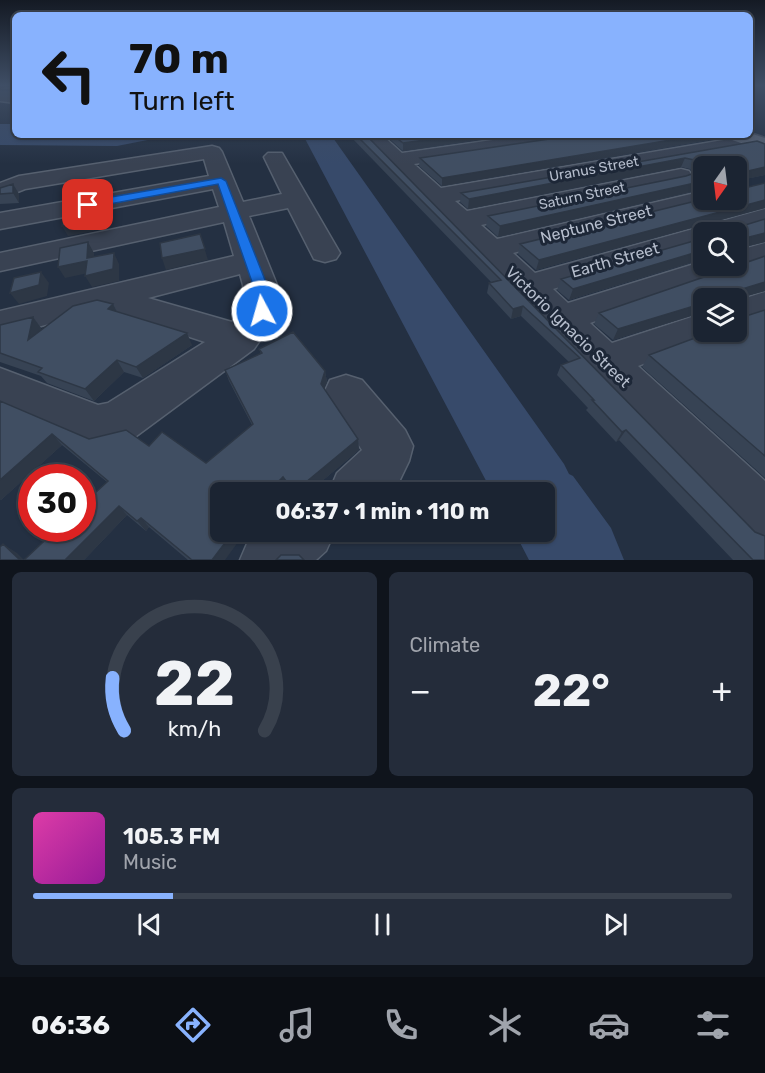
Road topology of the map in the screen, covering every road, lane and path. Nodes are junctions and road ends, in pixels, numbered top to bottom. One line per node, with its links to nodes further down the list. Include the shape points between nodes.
1 (554, 138): 6 (street)
2 (664, 138): 7 (street)
3 (755, 145): 4 (street); 6 (street, Uranus Street)
4 (741, 156)
5 (275, 157): 11 (street)
6 (412, 168): 8 (street, Saturn Street); 18 (street, Victorio Ignacio Street)
7 (462, 171)
8 (693, 171)
9 (221, 181): 10 (street, via 212,152 208,152 20,183); 13 (street); 15 (street)
10 (0, 192)
11 (298, 198): 13 (street); 20 (street)
12 (693, 201): 18 (street, Neptune Street)
13 (234, 214): 22 (street); 23 (street)
14 (765, 217): 16 (street)
15 (0, 221)
16 (747, 222)
17 (693, 238): 25 (street, Earth Street)
18 (489, 250): 25 (street, Victorio Ignacio Street)
19 (765, 252): 21 (street)
20 (325, 254)
21 (747, 258)
22 (251, 261): 26 (street); 32 (street, via 260,285 262,311)
23 (0, 262)
24 (693, 275): 29 (street)
25 (526, 286): 29 (street, Victorio Ignacio Street)
26 (105, 297): 30 (street); 32 (street)
27 (765, 304): 28 (street)
28 (747, 310)
29 (561, 320): 33 (street, Victorio Ignacio Street)
30 (0, 324)
31 (693, 330): 33 (street)
32 (240, 339): 34 (street, via 108,426 98,426)
33 (604, 362): 37 (street, Victorio Ignacio Street)
34 (0, 386)
35 (346, 393): 36 (street, via 388,446 385,463)
36 (368, 482)
37 (764, 516)
38 (292, 542): 39 (street)
39 (270, 560)

